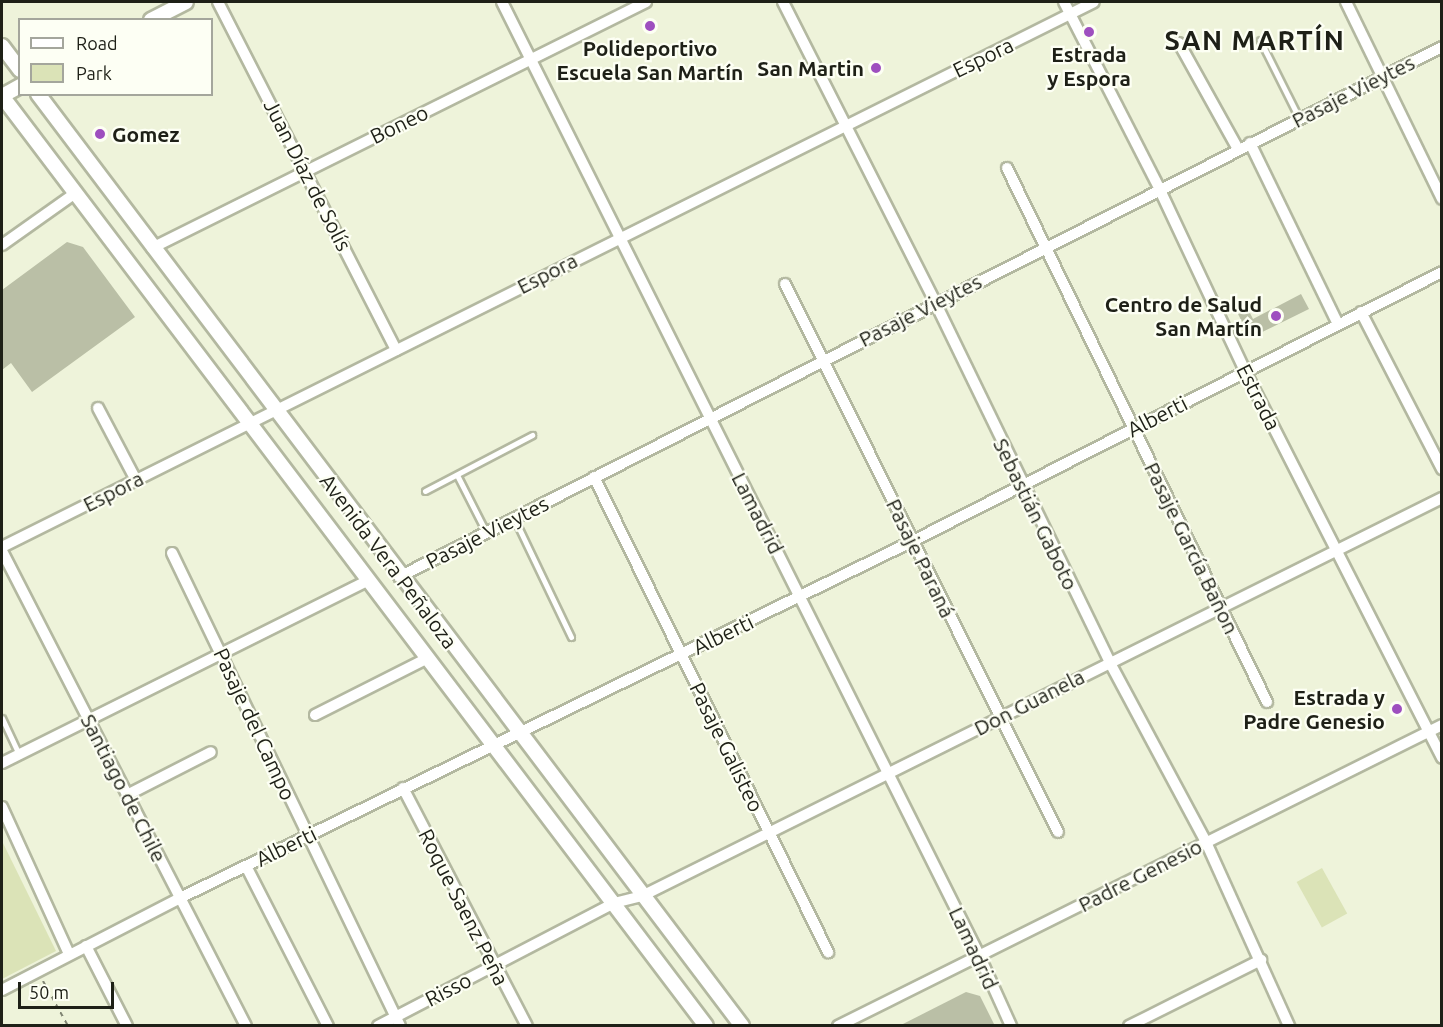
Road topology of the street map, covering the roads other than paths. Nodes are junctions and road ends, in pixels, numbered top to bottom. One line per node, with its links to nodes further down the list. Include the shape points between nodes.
1 (186, 2): 10 (main road)
2 (218, 2): 26 (street, Juan Díaz de Solís)
3 (502, 2): 15 (street, Lamadrid)
4 (646, 2): 15 (street, Boneo)
5 (783, 2): 22 (street, Sebastián Gaboto)
6 (1064, 2): 9 (street, Estrada)
7 (1095, 2): 9 (street, Espora)
8 (1346, 2): 17 (street)
9 (1070, 14): 22 (street, Espora); 27 (street, Estrada)
10 (155, 18)
11 (1260, 40): 21 (lane)
12 (1179, 43): 24 (street)
13 (2, 46): 16 (main road)
14 (1442, 47): 17 (street, Pasaje Vieytes)
15 (532, 59): 26 (street, Boneo); 30 (street, Lamadrid)
16 (18, 67)
17 (1384, 76): 21 (street, Pasaje Vieytes); 29 (street)
18 (18, 87): 19 (main road)
19 (2, 96): 28 (main road, Avenida Vera Peñaloza)
20 (39, 96): 33 (main road, Avenida Vera Peñaloza)
21 (1299, 118): 23 (street, Pasaje Vieytes)
22 (845, 125): 30 (street, Espora); 36 (street, Sebastián Gaboto)
23 (1250, 143): 24 (street, Pasaje Vieytes); 38 (street)
24 (1238, 149): 27 (street, Pasaje Vieytes)
25 (1007, 168): 32 (street, Pasaje García Bañon)
26 (306, 170): 33 (street, Boneo); 39 (street, Juan Díaz de Solís)
27 (1159, 188): 32 (street, Pasaje Vieytes); 41 (street, Estrada)
28 (74, 194): 31 (street); 45 (main road, Avenida Vera Peñaloza)
29 (1442, 199)
30 (620, 237): 39 (street, Espora); 44 (street, Lamadrid)
31 (2, 245)
32 (1046, 246): 36 (street, Pasaje Vieytes); 46 (street, Pasaje García Bañon)
33 (152, 248): 43 (main road, Avenida Vera Peñaloza)
34 (1442, 272): 37 (street, Alberti)
35 (785, 284): 40 (street, Pasaje Paraná)
36 (935, 302): 40 (street, Pasaje Vieytes); 52 (street, Sebastián Gaboto)
37 (1361, 312): 38 (street, Alberti); 48 (street)
38 (1338, 324): 41 (street, Alberti)
39 (396, 350): 43 (street, Espora)
40 (823, 360): 44 (street, Pasaje Vieytes); 57 (street, Pasaje Paraná)
41 (1245, 370): 46 (street, Alberti); 59 (street, Estrada)
42 (98, 408): 51 (street)
43 (275, 410): 45 (street, Espora); 61 (main road, Avenida Vera Peñaloza)
44 (710, 417): 50 (street, Pasaje Vieytes); 63 (street, Lamadrid)
45 (250, 423): 51 (street, Espora); 62 (main road, Avenida Vera Peñaloza)
46 (1133, 429): 52 (street, Alberti); 64 (street, Pasaje García Bañon)
47 (532, 435): 49 (lane)
48 (1442, 469)
49 (457, 475): 53 (lane); 56 (lane)
50 (594, 477): 55 (street, Pasaje Vieytes); 67 (street, Pasaje Galisteo)
51 (136, 480): 58 (street, Espora)
52 (1021, 485): 57 (street, Alberti); 69 (street, Sebastián Gaboto)
53 (425, 491)
54 (1442, 498): 59 (street, Don Guanela)
55 (514, 518): 56 (street, Pasaje Vieytes); 65 (lane)
56 (486, 532): 61 (street, Pasaje Vieytes)
57 (913, 541): 63 (street, Alberti); 72 (street, Pasaje Paraná)
58 (2, 549): 74 (street, Santiago de Chile)
59 (1335, 549): 64 (street, Don Guanela); 76 (street, Estrada)
60 (172, 553): 66 (street, Pasaje del Campo)
61 (399, 576): 77 (main road, Avenida Vera Peñaloza)
62 (369, 580): 66 (street); 68 (main road, Avenida Vera Peñaloza)
63 (800, 597): 67 (street, Alberti); 83 (street, Lamadrid)
64 (1221, 606): 69 (street, Don Guanela); 70 (street, Pasaje García Bañon)
65 (571, 637)
66 (223, 653): 74 (street); 89 (street, Pasaje del Campo)
67 (681, 655): 77 (street, Alberti); 87 (street, Pasaje Galisteo)
68 (428, 658): 71 (street); 78 (main road, Avenida Vera Peñaloza)
69 (1109, 661): 72 (street, Don Guanela); 90 (street, Sebastián Gaboto)
70 (1268, 702)
71 (315, 715)
72 (1000, 717): 83 (street, Don Guanela); 88 (street, Pasaje Paraná)
73 (2, 718): 80 (lane)
74 (88, 720): 80 (street); 85 (street, Santiago de Chile)
75 (1442, 725): 76 (street, Padre Genesio)
76 (1428, 731): 81 (street, Estrada); 90 (street, Padre Genesio)
77 (521, 734): 78 (street, Alberti); 92 (main road, Avenida Vera Peñaloza)
78 (494, 744): 84 (street, Alberti); 94 (main road, Avenida Vera Peñaloza)
79 (212, 752): 85 (street)
80 (19, 754): 82 (street)
81 (1442, 758)
82 (2, 763)
83 (888, 773): 87 (street, Don Guanela); 98 (street, Lamadrid)
84 (403, 788): 89 (street, Alberti); 100 (street, Roque Saenz Peña)
85 (127, 795): 93 (street, Santiago de Chile)
86 (2, 807): 97 (street)
87 (768, 832): 92 (street, Don Guanela); 96 (street, Pasaje Galisteo)
88 (1058, 832)
89 (308, 836): 91 (street, Alberti); 102 (street, Pasaje del Campo)
90 (1206, 842): 98 (street, Padre Genesio); 99 (street, Sebastián Gaboto)
91 (246, 866): 93 (street, Alberti); 105 (street)
92 (642, 896): 94 (street, Don Guanela); 109 (main road, Avenida Vera Peñaloza)
93 (180, 898): 95 (street, Alberti); 104 (street, Santiago de Chile)
94 (614, 903): 100 (street, Risso); 108 (main road, Avenida Vera Peñaloza)
95 (86, 946): 97 (street, Alberti); 103 (street)
96 (828, 952)
97 (69, 954): 101 (street, Alberti)
98 (979, 956): 110 (street, Padre Genesio); 111 (street, Lamadrid)
99 (1261, 960): 112 (street); 113 (street, Sebastián Gaboto)
100 (493, 966): 102 (street, Risso); 107 (street, Roque Saenz Peña)
101 (2, 990)
102 (398, 1021): 106 (street, Risso)
103 (127, 1026)
104 (246, 1026)
105 (328, 1026)
106 (378, 1026)
107 (527, 1026)
108 (706, 1026)
109 (742, 1026)
110 (838, 1026)
111 (1011, 1026)
112 (1129, 1026)
113 (1289, 1026)

